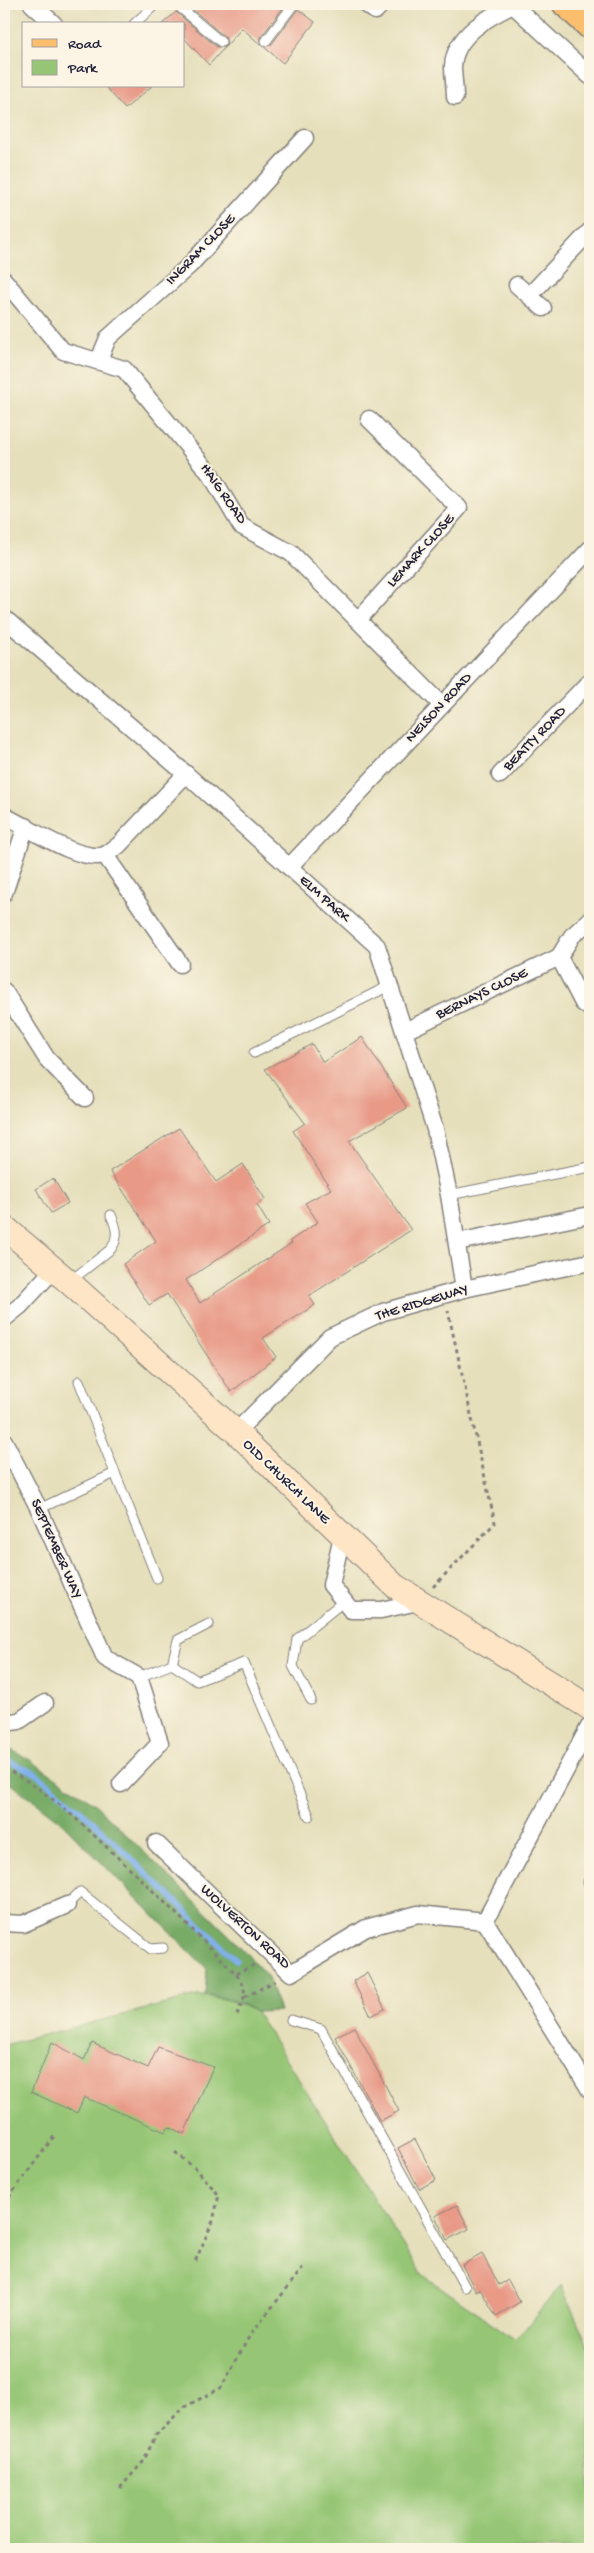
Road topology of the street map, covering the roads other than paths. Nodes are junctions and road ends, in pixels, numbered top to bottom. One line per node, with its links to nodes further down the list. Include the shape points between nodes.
1 (32, 4): 9 (street)
2 (156, 4): 10 (lane)
3 (176, 4): 13 (lane)
4 (294, 4): 12 (lane)
5 (366, 4): 6 (street, via 375,11)
6 (382, 4)
7 (512, 4): 14 (street); 15 (street, via 469,32 457,50 453,65)
8 (566, 4): 11 (main road)
9 (52, 22)
10 (136, 22)
11 (590, 26)
12 (266, 41)
13 (221, 42)
14 (590, 76)
15 (455, 97)
16 (305, 138): 20 (street, INGRAM CLOSE, via 190,265 108,338)
17 (590, 231): 19 (street, via 523,290)
18 (4, 280): 20 (street, HAIG ROAD, via 64,351)
19 (543, 308)
20 (99, 360): 24 (street, HAIG ROAD, via 124,369 212,475 241,526 291,553)
21 (369, 419): 24 (street, LEMARK CLOSE, via 459,508)
22 (590, 549): 26 (street, NELSON ROAD)
23 (4, 618): 27 (street, ELM PARK)
24 (358, 620): 26 (street, HAIG ROAD)
25 (590, 681): 28 (street, BEATTY ROAD)
26 (442, 705): 32 (street, NELSON ROAD)
27 (186, 774): 31 (street, via 118,846); 32 (street, ELM PARK)
28 (500, 775)
29 (4, 816): 30 (street)
30 (26, 826): 31 (street, via 69,850 88,856); 33 (street)
31 (105, 855): 36 (street)
32 (289, 867): 37 (street, ELM PARK, via 377,946)
33 (4, 892)
34 (590, 920): 35 (street, via 572,936)
35 (559, 957): 39 (street, via 583,1003); 40 (street, BERNAYS CLOSE)
36 (180, 964)
37 (391, 985): 40 (street, ELM PARK); 41 (lane)
38 (4, 991): 42 (street, via 47,1059)
39 (590, 1008)
40 (405, 1031): 44 (street, ELM PARK, via 435,1129)
41 (254, 1053)
42 (86, 1098)
43 (590, 1167): 44 (lane)
44 (449, 1195): 48 (street, ELM PARK)
45 (112, 1215): 50 (lane, via 116,1242 110,1249)
46 (590, 1215): 48 (street)
47 (4, 1227): 50 (street, OLD CHURCH LANE)
48 (457, 1242): 51 (street, ELM PARK)
49 (590, 1262): 51 (street, THE RIDGEWAY)
50 (62, 1275): 52 (street); 54 (street, OLD CHURCH LANE)
51 (464, 1289): 54 (street, THE RIDGEWAY, via 383,1312 330,1337)
52 (4, 1319)
53 (79, 1382): 56 (lane)
54 (236, 1432): 58 (street, OLD CHURCH LANE)
55 (4, 1441): 57 (street, SEPTEMBER WAY)
56 (115, 1473): 57 (lane); 59 (lane)
57 (39, 1509): 64 (street, SEPTEMBER WAY, via 105,1658)
58 (342, 1536): 60 (street, via 331,1585); 61 (street, OLD CHURCH LANE, via 395,1586)
59 (158, 1578)
60 (344, 1601): 61 (street, via 351,1610 381,1610); 65 (lane, via 298,1639 293,1666)
61 (418, 1602): 67 (street, OLD CHURCH LANE)
62 (209, 1624): 63 (lane, via 178,1640)
63 (172, 1664): 64 (lane); 71 (lane, via 197,1681 244,1663)
64 (139, 1677): 70 (street, via 160,1743)
65 (311, 1700)
66 (45, 1703): 68 (street, via 19,1721)
67 (590, 1708)
68 (4, 1723)
69 (590, 1725): 74 (street)
70 (121, 1784)
71 (309, 1816)
72 (156, 1843): 74 (street, WOLVERTON ROAD, via 292,1973 366,1928 418,1914)
73 (67, 1905): 75 (street, via 23,1924); 76 (lane, via 80,1892 151,1949)
74 (485, 1920): 78 (street)
75 (4, 1923)
76 (163, 1948)
77 (291, 2020): 79 (lane, via 321,2030)
78 (590, 2090)
79 (465, 2287)

